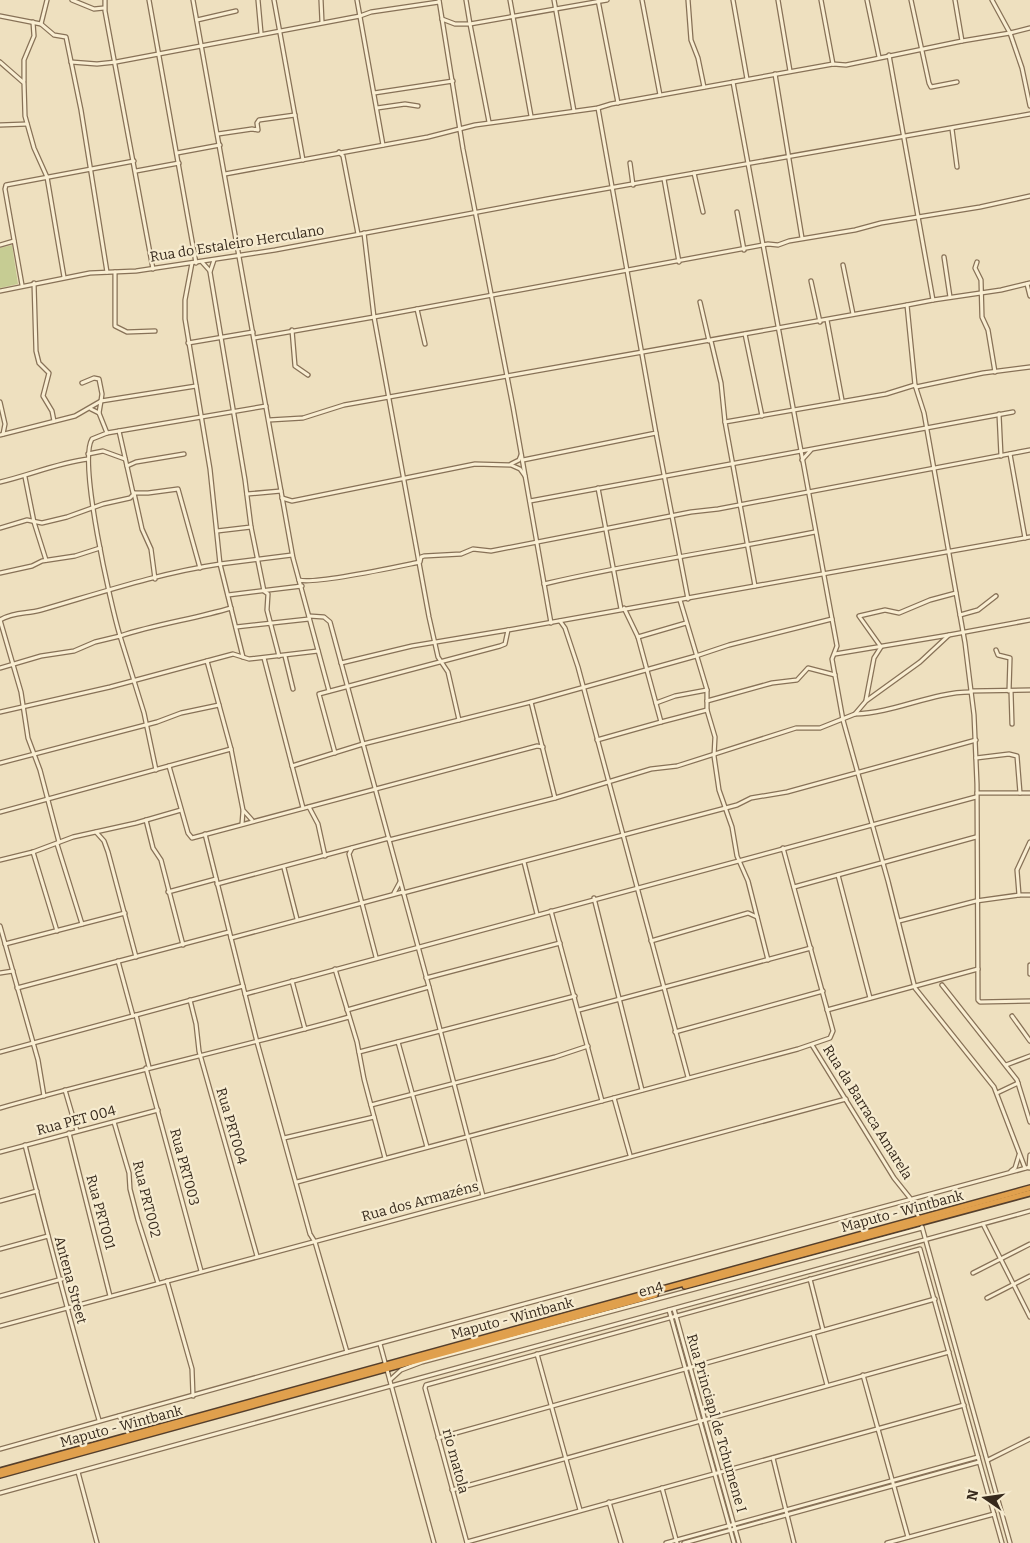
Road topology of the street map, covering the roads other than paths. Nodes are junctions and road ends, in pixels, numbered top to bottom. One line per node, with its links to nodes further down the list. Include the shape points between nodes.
1 (47, 0): 35 (street)
2 (72, 0): 25 (street, via 94,9)
3 (105, 0): 25 (street)
4 (149, 0): 44 (street)
5 (192, 0): 31 (street)
6 (258, 0): 39 (street)
7 (274, 0): 38 (street)
8 (321, 0): 34 (street)
9 (356, 0): 29 (street)
10 (466, 0): 36 (street)
11 (510, 0): 30 (street)
12 (554, 0): 26 (street)
13 (607, 0): 24 (street)
14 (642, 0): 60 (street)
15 (688, 0): 58 (street, via 691,40)
16 (733, 0): 53 (street)
17 (778, 0): 51 (street)
18 (821, 0): 50 (street)
19 (867, 0): 46 (street)
20 (911, 0): 43 (street)
21 (955, 0): 41 (street)
22 (992, 0): 40 (street)
23 (439, 1): 29 (street); 32 (street)
24 (598, 1): 26 (street); 61 (street)
25 (104, 8): 49 (street)
26 (555, 8): 30 (street); 66 (street)
27 (236, 10): 31 (street)
28 (0, 16): 33 (street)
29 (360, 16): 34 (street); 59 (street)
30 (513, 16): 36 (street); 69 (street)
31 (197, 20): 42 (street)
32 (442, 20): 36 (street); 54 (street)
33 (33, 22): 35 (street); 55 (street, via 34,36 24,60)
34 (322, 22): 38 (street)
35 (41, 24): 48 (street, via 54,35 65,35)
36 (470, 24): 70 (street)
37 (1030, 28): 40 (street)
38 (280, 30): 39 (street); 68 (street)
39 (261, 33): 42 (street)
40 (1010, 33): 41 (street); 63 (street)
41 (962, 41): 43 (street)
42 (201, 45): 44 (street); 75 (street)
43 (920, 49): 45 (street); 57 (street, via 931,87)
44 (158, 53): 49 (street); 81 (street)
45 (889, 55): 46 (street); 76 (street)
46 (879, 57): 50 (street, via 846,65)
47 (0, 62): 55 (street)
48 (71, 62): 49 (street); 90 (street)
49 (116, 62): 85 (street)
50 (833, 64): 51 (street)
51 (790, 71): 52 (street)
52 (775, 74): 53 (street); 83 (street)
53 (747, 79): 56 (street)
54 (453, 81): 59 (street); 73 (street)
55 (24, 82): 71 (street)
56 (733, 82): 58 (street); 88 (street)
57 (957, 82)
58 (704, 87): 60 (street)
59 (374, 93): 64 (street)
60 (660, 95): 61 (street)
61 (618, 102): 65 (street)
62 (418, 106): 64 (street, via 405,104)
63 (1030, 106)
64 (377, 108): 77 (street)
65 (598, 108): 66 (street); 97 (street)
66 (574, 111): 69 (street)
67 (1030, 114): 74 (street, Rua do Estaleiro Herculano)
68 (295, 115): 75 (street, via 260,119 256,123 258,130); 84 (street)
69 (531, 116): 70 (street)
70 (489, 122): 73 (street)
71 (27, 124): 72 (street); 94 (street)
72 (0, 125)
73 (460, 128): 77 (street); 101 (street)
74 (952, 129): 76 (street, Rua do Estaleiro Herculano); 89 (street)
75 (218, 134): 78 (street)
76 (903, 137): 83 (street, Rua do Estaleiro Herculano); 102 (street)
77 (383, 144): 79 (street)
78 (220, 145): 81 (street); 93 (street)
79 (346, 150): 80 (street); 82 (street)
80 (339, 152): 82 (street); 84 (street)
81 (177, 153): 86 (street)
82 (343, 156): 104 (street)
83 (789, 156): 88 (street, Rua do Estaleiro Herculano); 105 (street)
84 (303, 160): 93 (street)
85 (134, 161): 90 (street); 91 (street)
86 (179, 163): 91 (street); 116 (street)
87 (630, 163): 96 (street)
88 (746, 164): 92 (street, Rua do Estaleiro Herculano); 108 (street)
89 (957, 167)
90 (91, 170): 94 (street); 120 (street)
91 (136, 171): 118 (street)
92 (694, 173): 95 (street, Rua do Estaleiro Herculano); 99 (street)
93 (225, 174): 110 (street)
94 (47, 177): 106 (street, via 5,187); 123 (street)
95 (664, 179): 96 (street, Rua do Estaleiro Herculano); 114 (street)
96 (633, 185): 97 (street, Rua do Estaleiro Herculano)
97 (612, 189): 101 (street, Rua do Estaleiro Herculano); 119 (street)
98 (1030, 196): 102 (street)
99 (702, 212)
100 (737, 212): 109 (street)
101 (476, 214): 103 (street, Rua do Estaleiro Herculano); 130 (street)
102 (918, 217): 105 (street); 133 (street)
103 (364, 233): 104 (street, Rua do Estaleiro Herculano); 138 (street)
104 (358, 234): 110 (street, Rua do Estaleiro Herculano)
105 (802, 238): 108 (street)
106 (14, 241): 107 (street); 127 (street)
107 (0, 245)
108 (763, 246): 109 (street); 141 (street)
109 (744, 250): 114 (street)
110 (240, 256): 112 (street, Rua do Estaleiro Herculano); 144 (street)
111 (944, 257): 132 (street)
112 (214, 260): 113 (street, Rua do Estaleiro Herculano); 122 (street)
113 (202, 262): 116 (street, Rua do Estaleiro Herculano); 122 (street)
114 (679, 262): 119 (street)
115 (977, 262): 129 (street, via 975,268 981,280)
116 (194, 263): 118 (street, Rua do Estaleiro Herculano); 149 (street, via 184,306)
117 (843, 265): 137 (street)
118 (153, 269): 121 (street, Rua do Estaleiro Herculano)
119 (626, 270): 130 (street); 151 (street)
120 (107, 272): 121 (street, Rua do Estaleiro Herculano); 123 (street, Rua do Estaleiro Herculano)
121 (115, 272): 143 (street, via 115,326 127,332)
122 (210, 272): 146 (street)
123 (64, 277): 125 (street, Rua do Estaleiro Herculano)
124 (811, 281): 140 (street)
125 (34, 283): 127 (street, Rua do Estaleiro Herculano); 173 (street, via 36,351 39,363 49,373 44,398)
126 (1029, 284): 129 (street); 131 (street)
127 (22, 285): 128 (street, Rua do Estaleiro Herculano)
128 (0, 291)
129 (982, 293): 132 (street); 153 (street, via 982,317 988,330)
130 (490, 294): 136 (street); 155 (street)
131 (1030, 296)
132 (950, 297): 133 (street)
133 (933, 300): 135 (street)
134 (700, 302): 148 (street)
135 (907, 305): 137 (street); 158 (street)
136 (417, 309): 138 (street); 150 (street)
137 (853, 314): 139 (street)
138 (374, 317): 142 (street); 159 (street)
139 (827, 320): 140 (street); 160 (street)
140 (820, 322): 141 (street)
141 (778, 328): 145 (street); 165 (street)
142 (292, 330): 147 (street); 154 (street, via 295,366)
143 (155, 331)
144 (253, 332): 146 (street); 147 (street)
145 (745, 334): 148 (street); 170 (street)
146 (220, 338): 149 (street); 168 (street)
147 (254, 338): 163 (street)
148 (710, 341): 151 (street); 174 (street, via 721,383)
149 (188, 343): 157 (street)
150 (425, 344)
151 (642, 353): 155 (street); 178 (street)
152 (1030, 367): 153 (street)
153 (995, 372): 158 (street)
154 (308, 375)
155 (507, 378): 159 (street); 184 (street)
156 (82, 383): 161 (street, via 99,379)
157 (196, 386): 161 (street); 171 (street)
158 (916, 388): 160 (street); 175 (street)
159 (389, 398): 172 (street, via 335,407 303,418); 198 (street)
160 (842, 400): 165 (street)
161 (101, 401): 164 (street); 167 (street)
162 (0, 402): 179 (street, via 5,424)
163 (266, 406): 168 (street); 172 (street)
164 (90, 408): 167 (street); 173 (street)
165 (793, 410): 170 (street); 180 (street)
166 (1013, 412): 169 (street)
167 (99, 413): 177 (street)
168 (234, 413): 171 (street); 203 (street)
169 (999, 414): 175 (street); 187 (street)
170 (762, 416): 174 (street)
171 (202, 419): 176 (street); 218 (street)
172 (269, 420): 201 (street)
173 (54, 421): 179 (street)
174 (726, 422): 192 (street)
175 (926, 428): 181 (street); 194 (street)
176 (119, 431): 177 (street); 188 (street)
177 (108, 433): 186 (street, via 92,439)
178 (656, 433): 189 (street); 196 (street)
179 (2, 435)
180 (800, 450): 181 (street); 190 (street); 192 (street)
181 (812, 450): 190 (street)
182 (1030, 450): 185 (street)
183 (184, 454): 193 (street)
184 (521, 454): 189 (street); 191 (street, via 519,460)
185 (1010, 454): 187 (street); 221 (street)
186 (88, 456): 188 (street, via 103,452); 195 (street, via 50,466); 212 (street)
187 (1001, 456): 194 (street)
188 (125, 459): 193 (street)
189 (523, 460): 197 (street)
190 (802, 460): 202 (street)
191 (511, 465): 197 (street, via 520,469); 198 (street, via 475,464)
192 (733, 465): 196 (street); 210 (street)
193 (127, 466): 204 (street)
194 (933, 470): 202 (street); 225 (street)
195 (25, 477): 199 (street); 214 (street)
196 (666, 477): 200 (street); 213 (street)
197 (526, 478): 208 (street)
198 (403, 479): 207 (street); 231 (street)
199 (0, 482)
200 (598, 488): 208 (street); 217 (street)
201 (281, 491): 203 (street); 206 (street)
202 (808, 492): 210 (street); 219 (street)
203 (247, 494): 215 (street)
204 (134, 495): 205 (street); 209 (street); 234 (street, via 178,489)
205 (130, 498): 209 (street); 212 (street)
206 (282, 498): 207 (street); 211 (street)
207 (292, 501): 211 (street)
208 (530, 501): 222 (street)
209 (136, 502): 238 (street)
210 (740, 505): 213 (street); 223 (street)
211 (284, 507): 227 (street)
212 (93, 509): 214 (street, via 42,523); 224 (street)
213 (674, 517): 217 (street); 228 (street)
214 (34, 522): 216 (street, via 27,520); 230 (street)
215 (251, 527): 218 (street); 229 (street)
216 (0, 528)
217 (606, 530): 222 (street); 235 (street)
218 (217, 531): 226 (street)
219 (815, 532): 223 (street); 236 (street)
220 (1030, 537): 221 (street)
221 (1025, 538): 225 (street)
222 (537, 542): 231 (street, via 491,551 473,549 461,554 424,556); 241 (street)
223 (747, 546): 228 (street); 242 (street)
224 (100, 548): 230 (street); 244 (street)
225 (948, 552): 236 (street); 246 (street)
226 (219, 555): 232 (street); 233 (street)
227 (292, 555): 229 (street); 239 (street)
228 (681, 558): 235 (street); 249 (street)
229 (257, 559): 232 (street); 245 (street)
230 (46, 560): 237 (street)
231 (420, 562): 240 (street); 270 (street)
232 (220, 564): 233 (street); 247 (street)
233 (211, 565): 234 (street)
234 (200, 568): 238 (street)
235 (613, 568): 241 (street); 252 (street)
236 (824, 572): 242 (street); 256 (street)
237 (0, 573)
238 (155, 579): 244 (street)
239 (299, 580): 240 (street); 243 (street)
240 (306, 582): 243 (street)
241 (544, 584): 260 (street)
242 (755, 586): 249 (street)
243 (300, 587): 245 (street); 254 (street)
244 (110, 590): 257 (street, via 32,612 14,613); 268 (street)
245 (264, 591): 247 (street); 261 (street, via 268,594 267,610)
246 (956, 593): 253 (street); 271 (street, via 899,614 885,610 859,616)
247 (228, 595): 251 (street)
248 (996, 596): 253 (street, via 978,610)
249 (688, 599): 250 (street)
250 (680, 600): 252 (street); 262 (street)
251 (231, 608): 263 (street); 268 (street)
252 (623, 609): 255 (street); 269 (street)
253 (960, 615): 266 (street)
254 (309, 618): 261 (street); 273 (street); 277 (street, via 324,617 328,620)
255 (571, 619): 259 (street); 264 (street)
256 (832, 619): 274 (street, via 837,646); 278 (street)
257 (0, 620): 285 (street)
258 (1030, 620): 266 (street)
259 (560, 621): 260 (street); 264 (street)
260 (551, 622): 265 (street)
261 (271, 623): 263 (street); 275 (street)
262 (686, 623): 269 (street); 278 (street)
263 (236, 627): 279 (street)
264 (564, 628): 293 (street)
265 (508, 630): 270 (street); 282 (street, via 507,641 503,645)
266 (964, 633): 267 (street); 299 (street)
267 (949, 635): 271 (street); 301 (street, via 920,662)
268 (120, 636): 285 (street, via 74,651); 291 (street)
269 (638, 636): 288 (street)
270 (435, 643): 281 (street); 284 (street)
271 (881, 646): 274 (street); 301 (street, via 874,658)
272 (996, 650): 298 (street, via 998,655 1010,658)
273 (318, 651): 276 (street); 297 (street)
274 (835, 654): 290 (street, via 832,658)
275 (279, 656): 276 (street); 280 (street)
276 (285, 656): 294 (street)
277 (339, 656): 281 (street); 286 (street)
278 (696, 656): 288 (street); 295 (street)
279 (243, 657): 280 (street); 283 (street, via 233,654)
280 (264, 658): 327 (street)
281 (347, 660): 286 (street)
282 (450, 660): 284 (street); 289 (street)
283 (207, 661): 291 (street); 304 (street)
284 (440, 662): 289 (street); 292 (street)
285 (12, 663): 287 (street); 305 (street)
286 (341, 663): 292 (street)
287 (0, 668)
288 (647, 669): 293 (street); 303 (street)
289 (448, 672): 309 (street)
290 (835, 674): 300 (street, via 808,668 797,680 772,683); 310 (street)
291 (132, 680): 305 (street); 313 (street)
292 (348, 686): 297 (street); 317 (street)
293 (583, 686): 302 (street); 314 (street)
294 (293, 689)
295 (707, 690): 300 (street); 303 (street)
296 (1030, 690): 298 (street)
297 (329, 691): 321 (street, via 318,695)
298 (1010, 691): 299 (street); 312 (street)
299 (971, 692): 308 (street, via 940,695 869,714); 315 (street)
300 (707, 701): 306 (street)
301 (866, 701): 308 (street)
302 (531, 702): 309 (street); 316 (street)
303 (656, 703): 311 (street)
304 (219, 706): 313 (street, via 181,713); 320 (street)
305 (24, 708): 307 (street); 322 (street, via 28,738)
306 (707, 710): 311 (street); 323 (street, via 715,737)
307 (0, 712)
308 (855, 714): 310 (street)
309 (459, 720): 317 (street)
310 (843, 720): 323 (street, via 820,728 799,728); 329 (street)
311 (661, 722): 314 (street)
312 (1012, 724)
313 (145, 725): 322 (street); 328 (street)
314 (598, 740): 330 (street)
315 (976, 740): 324 (street); 329 (street)
316 (541, 741): 318 (street); 319 (street)
317 (363, 744): 321 (street); 331 (street)
318 (537, 746): 319 (street); 331 (street)
319 (543, 747): 335 (street)
320 (231, 749): 326 (street); 341 (street)
321 (335, 753): 327 (street)
322 (35, 754): 325 (street); 336 (street)
323 (714, 756): 330 (street, via 673,768 651,769); 339 (street)
324 (976, 758): 332 (street, via 1017,756); 334 (street)
325 (0, 764)
326 (169, 766): 328 (street); 340 (street)
327 (292, 766): 338 (street)
328 (156, 770): 336 (street)
329 (857, 773): 339 (street, via 751,798); 346 (street)
330 (609, 782): 335 (street); 350 (street)
331 (375, 788): 337 (street); 353 (street)
332 (1020, 793): 333 (street); 334 (street)
333 (1030, 793)
334 (977, 795): 346 (street); 352 (street)
335 (555, 798): 353 (street)
336 (47, 800): 342 (street); 355 (street)
337 (309, 807): 338 (street); 361 (street, via 318,824)
338 (303, 808): 344 (street)
339 (725, 808): 350 (street); 363 (street)
340 (182, 810): 343 (street); 349 (street, via 189,836 195,838)
341 (243, 810): 344 (street); 345 (street)
342 (0, 812)
343 (146, 820): 347 (street); 373 (street, via 153,848 161,860)
344 (252, 820): 345 (street)
345 (242, 824): 349 (street)
346 (872, 825): 357 (street); 365 (street)
347 (101, 830): 348 (street); 351 (street)
348 (96, 832): 351 (street); 355 (street)
349 (205, 834): 368 (street)
350 (623, 835): 364 (street); 372 (street)
351 (101, 836): 383 (street)
352 (976, 837): 365 (street); 379 (street)
353 (389, 839): 356 (street); 369 (street)
354 (1030, 842): 376 (street, via 1017,870)
355 (58, 843): 359 (street); 389 (street)
356 (352, 848): 358 (street); 360 (street)
357 (783, 848): 363 (street); 371 (street)
358 (344, 851): 360 (street); 361 (street)
359 (33, 852): 362 (street); 391 (street)
360 (349, 854): 380 (street)
361 (325, 856): 366 (street)
362 (0, 860)
363 (739, 860): 372 (street); 381 (street)
364 (524, 862): 375 (street); 385 (street)
365 (883, 862): 367 (street); 388 (street)
366 (284, 868): 370 (street); 387 (street)
367 (838, 875): 371 (street); 421 (street)
368 (216, 879): 370 (street); 373 (street)
369 (400, 882): 374 (street); 375 (street)
370 (217, 884): 392 (street)
371 (794, 887): 399 (street)
372 (638, 888): 378 (street); 394 (street)
373 (168, 892): 397 (street)
374 (394, 893): 375 (street); 380 (street)
375 (403, 893): 398 (street)
376 (1019, 895): 377 (street); 379 (street)
377 (1030, 895)
378 (594, 898): 382 (street); 423 (street)
379 (976, 901): 388 (street); 406 (street)
380 (363, 902): 387 (street); 401 (street)
381 (754, 904): 384 (street); 386 (street)
382 (551, 911): 385 (street); 395 (street)
383 (124, 913): 389 (street); 400 (street)
384 (748, 913): 386 (street); 394 (street)
385 (537, 914): 398 (street)
386 (757, 917): 402 (street)
387 (297, 919): 393 (street)
388 (899, 921): 414 (street)
389 (82, 924): 391 (street)
390 (0, 926): 396 (street)
391 (57, 931): 396 (street)
392 (229, 932): 393 (street); 397 (street)
393 (231, 938): 413 (street)
394 (651, 941): 417 (street)
395 (560, 943): 410 (street); 420 (street)
396 (5, 944): 407 (street)
397 (182, 945): 400 (street)
398 (418, 946): 401 (street); 410 (street)
399 (810, 948): 402 (street); 418 (street)
400 (136, 957): 403 (street)
401 (376, 957): 405 (street)
402 (768, 960): 417 (street)
403 (118, 961): 416 (street); 428 (street, Rua PRT003)
404 (1030, 966): 409 (street)
405 (334, 969): 411 (street); 425 (street)
406 (978, 969): 414 (street); 424 (street, via 980,1002)
407 (13, 971): 408 (street); 416 (street)
408 (0, 973)
409 (1030, 974)
410 (426, 978): 415 (street)
411 (292, 981): 419 (street); 431 (street)
412 (942, 985): 444 (street)
413 (243, 986): 419 (street); 422 (street)
414 (914, 986): 421 (street); 451 (street)
415 (429, 987): 425 (street); 432 (street)
416 (17, 988): 435 (street)
417 (664, 988): 423 (street); 433 (street)
418 (823, 991): 427 (street); 433 (street)
419 (245, 994): 436 (street)
420 (575, 996): 426 (street); 432 (street)
421 (870, 998): 427 (street)
422 (190, 1000): 428 (street); 442 (street, Rua PRT004)
423 (620, 1000): 426 (street); 450 (street)
424 (1030, 1002)
425 (347, 1010): 430 (street)
426 (579, 1010): 439 (street)
427 (828, 1010): 438 (street, via 832,1036)
428 (134, 1015): 435 (street); 445 (street, Rua PRT003)
429 (1012, 1016): 434 (street)
430 (349, 1017): 431 (street); 441 (street)
431 (305, 1029): 436 (street)
432 (440, 1030): 437 (street); 447 (street)
433 (675, 1032): 446 (street)
434 (1030, 1041)
435 (32, 1042): 440 (street); 453 (street)
436 (257, 1042): 442 (street); 466 (street)
437 (398, 1042): 441 (street); 452 (street)
438 (812, 1045): 446 (street); 455 (street, Rua da Barraca Amarela)
439 (588, 1046): 447 (street); 456 (street)
440 (0, 1052)
441 (359, 1052): 457 (street)
442 (200, 1056): 445 (street); 491 (street, Rua PRT004)
443 (1030, 1056): 444 (street)
444 (1006, 1065): 448 (street)
445 (148, 1068): 449 (street); 459 (street, Rua PRT003)
446 (688, 1077): 450 (street)
447 (454, 1082): 452 (street); 465 (street)
448 (1018, 1083): 451 (street); 462 (street)
449 (65, 1090): 453 (street); 463 (street)
450 (642, 1090): 454 (street)
451 (997, 1094): 470 (street)
452 (412, 1095): 457 (street); 468 (street)
453 (44, 1096): 458 (street)
454 (614, 1098): 456 (street); 471 (street)
455 (846, 1099): 471 (street, Rua dos Armazéns); 481 (street, Rua da Barraca Amarela, via 894,1178)
456 (602, 1101): 465 (street)
457 (371, 1105): 460 (street)
458 (0, 1108)
459 (158, 1110): 461 (street, Rua PET 004); 493 (street, Rua PRT003)
460 (374, 1117): 466 (street); 473 (street)
461 (114, 1122): 463 (street, Rua PET 004); 499 (street, Rua PRT002, via 138,1220)
462 (1030, 1122)
463 (77, 1131): 464 (street, Rua PET 004)
464 (69, 1133): 467 (street, Rua PET 004); 502 (street, Rua PRT001)
465 (468, 1137): 468 (street); 480 (street)
466 (284, 1138): 476 (street)
467 (25, 1145): 469 (street, Rua PET 004); 478 (street, Antena Street)
468 (427, 1147): 473 (street)
469 (0, 1152)
470 (1019, 1154): 474 (street); 475 (street, via 1015,1168)
471 (630, 1155): 480 (street, Rua dos Armazéns)
472 (1030, 1155): 474 (street)
473 (385, 1158): 476 (street)
474 (1028, 1168): 475 (street)
475 (1008, 1173): 481 (street)
476 (297, 1182): 488 (street)
477 (1030, 1188): 484 (highway, Maputo - Wintbank)
478 (37, 1191): 482 (street); 486 (street, Antena Street)
479 (1030, 1193): 484 (highway, Maputo - Wintbank)
480 (483, 1196): 488 (street, Rua dos Armazéns)
481 (910, 1198): 484 (street, Rua da Barraca Amarela); 515 (street)
482 (0, 1201)
483 (1030, 1211): 485 (street)
484 (921, 1223): 487 (street, Rua da Barraca Amarela); 519 (highway, Maputo - Wintbank); 522 (street, en4, via 422,1362 400,1370)
485 (983, 1224): 487 (street); 492 (street)
486 (48, 1236): 490 (street); 496 (street, Antena Street)
487 (925, 1240): 506 (street); 540 (street, Rua da Barraca Amarela)
488 (315, 1242): 491 (street, Rua dos Armazéns); 516 (street)
489 (1030, 1244): 492 (street)
490 (0, 1248)
491 (257, 1256): 493 (street, Rua dos Armazéns)
492 (1000, 1260): 494 (street); 500 (street)
493 (201, 1271): 498 (street, Rua dos Armazéns)
494 (973, 1273)
495 (1030, 1276): 500 (street)
496 (62, 1279): 501 (street); 505 (street, Antena Street)
497 (810, 1279): 504 (street, via 920,1249); 509 (street); 513 (street)
498 (167, 1281): 499 (street, Rua dos Armazéns); 525 (street, via 192,1368)
499 (158, 1283): 502 (street, Rua dos Armazéns)
500 (1013, 1284): 503 (street); 507 (street)
501 (0, 1296)
502 (110, 1296): 505 (street, Rua dos Armazéns)
503 (987, 1298)
504 (935, 1299): 513 (street); 517 (street)
505 (66, 1308): 512 (street, Rua dos Armazéns); 529 (street, Antena Street)
506 (674, 1309): 508 (street); 509 (street, Rua Princiapl de Tchumene I)
507 (1028, 1309): 511 (street)
508 (669, 1310): 510 (street, Rua Princiapl de Tchumene I); 524 (street)
509 (676, 1315): 510 (street); 520 (street, Rua Princiapl de Tchumene I)
510 (670, 1317): 518 (street); 520 (street, Rua Princiapl de Tchumene I)
511 (1030, 1317)
512 (0, 1326)
513 (823, 1330): 514 (street)
514 (813, 1333): 520 (street); 523 (street)
515 (380, 1344): 516 (street); 519 (street)
516 (347, 1352): 525 (street)
517 (949, 1352): 521 (street); 526 (street)
518 (537, 1354): 527 (street); 534 (street, rio matola, via 426,1385)
519 (387, 1367): 522 (street); 533 (highway, Maputo - Wintbank); 543 (highway, Maputo - Wintbank)
520 (688, 1369): 527 (street); 530 (street, Rua Princiapl de Tchumene I); 531 (street, Rua Princiapl de Tchumene I)
521 (863, 1375): 523 (street); 532 (street)
522 (390, 1380): 524 (street)
523 (827, 1385): 530 (street)
524 (391, 1387): 542 (street); 561 (street)
525 (193, 1396): 528 (street)
526 (964, 1405): 532 (street); 537 (street)
527 (551, 1406): 534 (street); 539 (street)
528 (119, 1416): 529 (street); 533 (street)
529 (99, 1420): 536 (street)
530 (705, 1420): 531 (street); 544 (street, Rua Princiapl de Tchumene I)
531 (700, 1421): 539 (street); 544 (street, Rua Princiapl de Tchumene I)
532 (877, 1427): 538 (street); 545 (street)
533 (129, 1435): 543 (highway, Maputo - Wintbank)
534 (438, 1438): 548 (street, rio matola)
535 (1030, 1439): 540 (street)
536 (0, 1449)
537 (978, 1457): 541 (street); 545 (street)
538 (773, 1458): 544 (street); 552 (street)
539 (566, 1459): 548 (street); 551 (street)
540 (988, 1460): 570 (street, Rua da Barraca Amarela)
541 (979, 1462): 546 (street); 553 (street)
542 (78, 1472): 549 (street); 560 (street)
543 (0, 1473)
544 (717, 1473): 547 (street); 555 (street, Rua Princiapl de Tchumene I)
545 (892, 1481): 546 (street); 552 (street)
546 (894, 1486): 554 (street); 557 (street)
547 (662, 1488): 550 (street); 559 (street)
548 (452, 1490): 558 (street, rio matola)
549 (0, 1493)
550 (609, 1502): 551 (street); 562 (street)
551 (580, 1510): 558 (street)
552 (785, 1511): 554 (street); 555 (street)
553 (994, 1514): 557 (street); 569 (street)
554 (787, 1516): 556 (street); 567 (street)
555 (731, 1524): 556 (street, Rua Princiapl de Tchumene I); 559 (street)
556 (733, 1530): 564 (street); 565 (street, Rua Princiapl de Tchumene I); 566 (street, Rua Princiapl de Tchumene I)
557 (908, 1537): 568 (street)
558 (467, 1542)
559 (676, 1542): 563 (street)
560 (97, 1543)
561 (434, 1543)
562 (621, 1543)
563 (666, 1543)
564 (684, 1543)
565 (734, 1543)
566 (739, 1543)
567 (794, 1543)
568 (887, 1543)
569 (1002, 1543)
570 (1010, 1543)

